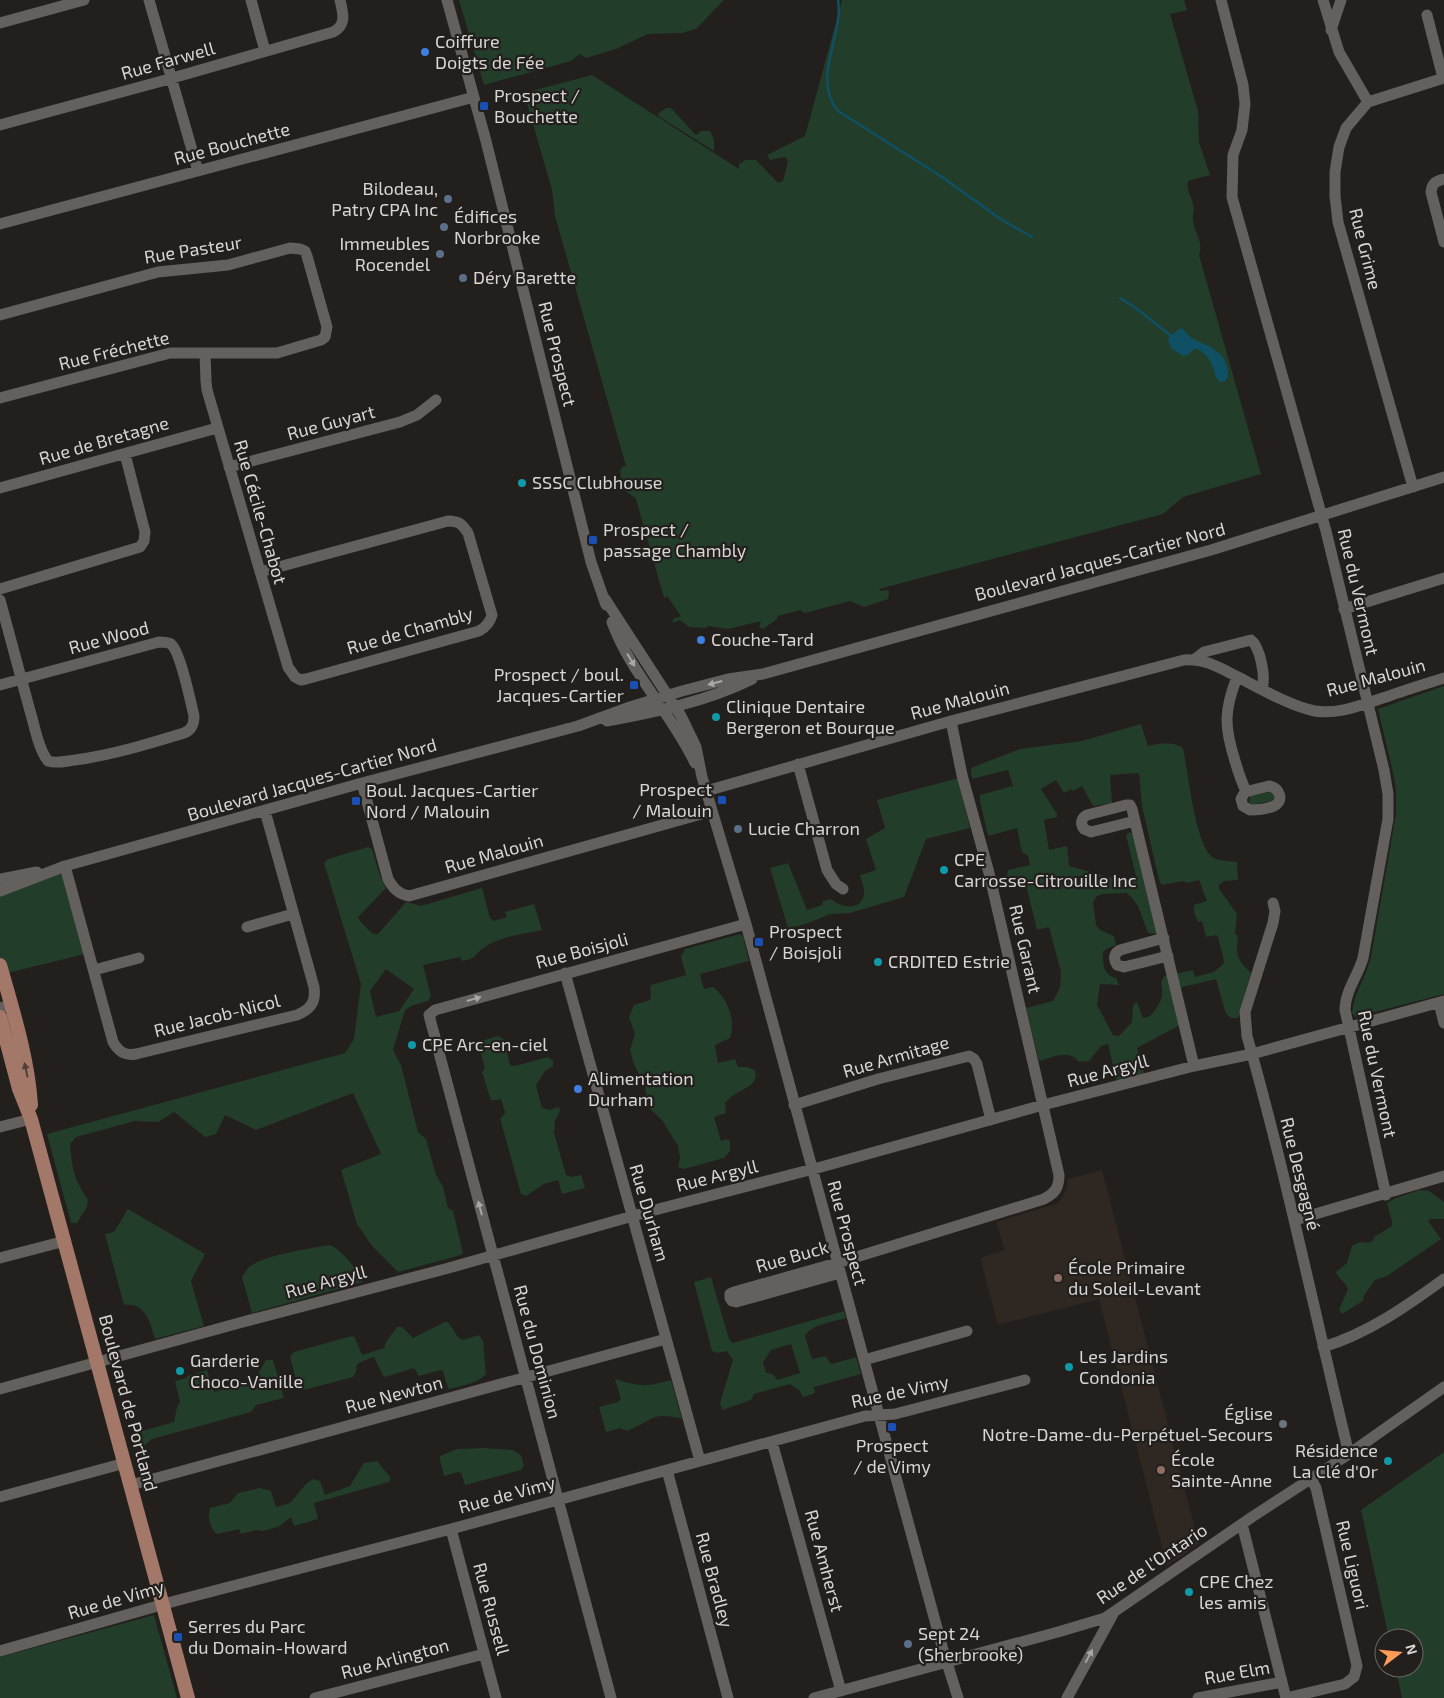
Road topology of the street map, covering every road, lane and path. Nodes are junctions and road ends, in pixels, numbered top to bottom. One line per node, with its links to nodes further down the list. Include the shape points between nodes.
1 (84, 0): 10 (street)
2 (149, 0): 13 (street)
3 (251, 0): 12 (street)
4 (340, 0): 12 (street, Rue Farwell, via 343,18 339,29)
5 (447, 0): 15 (street, Rue Prospect)
6 (1222, 0): 33 (street, Rue du Vermont, via 1245,104 1242,130 1233,155 1232,197)
7 (1322, 0): 11 (street)
8 (1342, 0): 11 (street)
9 (1427, 15): 14 (street)
10 (0, 23)
11 (1331, 30): 16 (street, via 1339,52)
12 (265, 51): 13 (street, Rue Farwell)
13 (172, 78): 17 (street, Rue Farwell); 18 (street)
14 (1444, 78): 16 (street)
15 (474, 97): 18 (street, Rue Bouchette); 46 (street, Rue Prospect, via 591,562 605,599)
16 (1368, 102): 31 (street, Rue Grime, via 1346,128 1339,147 1335,172 1338,222)
17 (0, 125)
18 (198, 172): 20 (street, Rue Bouchette)
19 (1444, 179): 21 (street, via 1434,183 1431,192)
20 (0, 224)
21 (1444, 242)
22 (0, 315): 23 (street, Rue Pasteur, via 158,272 228,264 296,248 307,256 326,320)
23 (325, 337): 24 (street, Rue Fréchette, via 277,353)
24 (205, 353): 25 (street, Rue Fréchette, via 162,354); 27 (street, Rue Cécile-Chabot, via 206,381)
25 (0, 398)
26 (436, 400): 29 (street, Rue Guyart, via 417,415 400,422)
27 (217, 428): 28 (street, Rue de Bretagne); 29 (street, Rue Cécile-Chabot)
28 (125, 454): 32 (street, Rue de Bretagne); 36 (street, via 145,532 140,547)
29 (229, 467): 34 (street, Rue Cécile-Chabot)
30 (1444, 477): 31 (street, Boulevard Jacques-Cartier Nord)
31 (1413, 487): 33 (street, Boulevard Jacques-Cartier Nord)
32 (0, 488)
33 (1321, 516): 38 (street, Rue du Vermont); 46 (street, Boulevard Jacques-Cartier Nord, via 1211,550 763,674 728,679)
34 (260, 572): 40 (street, Rue Cécile-Chabot, via 288,667); 40 (street, Rue de Chambly, via 448,521 463,525 468,533 492,615 486,627 306,679)
35 (1444, 578): 38 (street)
36 (0, 589)
37 (0, 600): 43 (street)
38 (1344, 609): 47 (street, Rue du Vermont)
39 (1195, 659): 41 (street, Rue Malouin); 45 (street, Rue Malouin, via 1204,652 1251,640 1256,644 1264,677); 48 (street, Rue Malouin)
40 (295, 677)
41 (1237, 677): 45 (street, Rue Malouin); 52 (street, via 1226,726)
42 (1444, 678): 47 (street, Rue Malouin)
43 (22, 679): 43 (street, Rue Wood, via 41,750 48,761 108,755 184,733 194,722 177,653 165,642); 44 (street, Rue Wood)
44 (0, 685)
45 (1262, 688): 47 (street, Rue Malouin, via 1316,711 1339,710)
46 (665, 702): 50 (street, Boulevard Jacques-Cartier Nord, via 630,707 578,726); 51 (street, Rue Prospect)
47 (1367, 703): 75 (street, Rue du Vermont, via 1384,770 1389,806 1363,958 1345,1003)
48 (951, 722): 49 (street, Rue Malouin); 79 (street, Rue Garant)
49 (798, 764): 51 (street, Rue Malouin); 58 (street, via 827,870 836,884)
50 (362, 783): 53 (street, Boulevard Jacques-Cartier Nord); 54 (street, Rue Malouin, via 388,879 396,891 409,896)
51 (706, 791): 54 (street, Rue Prospect)
52 (1246, 791)
53 (265, 811): 56 (street, Boulevard Jacques-Cartier Nord); 61 (street, Rue Jacob-Nicol)
54 (712, 811): 62 (street, Rue Prospect)
55 (1135, 821): 64 (street)
56 (60, 868): 57 (street, Boulevard Jacques-Cartier Nord); 59 (street, Boulevard Jacques-Cartier Nord); 68 (street, Rue Jacob-Nicol)
57 (0, 879)
58 (844, 889)
59 (0, 890)
60 (1273, 903): 76 (street, Rue Desgagné, via 1275,911 1246,1012)
61 (293, 914): 63 (street); 68 (street, Rue Jacob-Nicol, via 315,995 308,1010 297,1015 128,1055 113,1042)
62 (746, 924): 69 (street, Rue Boisjoli); 78 (street, Rue Prospect)
63 (247, 927)
64 (1164, 938): 65 (street); 65 (street, via 1120,950 1114,960 1124,967)
65 (1168, 956): 77 (street)
66 (139, 958): 68 (street)
67 (0, 965): 71 (main road, Boulevard de Portland)
68 (94, 970)
69 (564, 974): 72 (street, Rue Boisjoli, one-way to 69, via 435,1010); 87 (street, Rue Durham)
70 (1441, 1002): 74 (street); 75 (street, Rue Argyll)
71 (5, 1006): 80 (main road, Boulevard de Portland, one-way to 71, via 30,1087)
72 (429, 1015): 90 (street, Rue du Dominion, one-way to 72)
73 (0, 1017): 80 (main road, Boulevard de Portland)
74 (1444, 1023)
75 (1348, 1028): 76 (street, Rue Argyll); 86 (street, Rue du Vermont)
76 (1252, 1054): 77 (street, Rue Argyll); 88 (street, Rue Desgagné)
77 (1194, 1066): 79 (street, Rue Argyll)
78 (794, 1105): 81 (street, Rue Armitage, via 969,1056 977,1064); 83 (street, Rue Prospect)
79 (1043, 1106): 81 (street, Rue Argyll); 85 (street, Rue Garant)
80 (32, 1119): 82 (street); 89 (main road, Boulevard de Portland)
81 (991, 1120): 83 (street, Rue Argyll)
82 (0, 1127)
83 (812, 1170): 87 (street, Rue Argyll); 92 (street, Rue Prospect)
84 (1444, 1176): 86 (street)
85 (1059, 1185): 92 (street, Rue Buck, via 1044,1199)
86 (1386, 1194): 88 (street)
87 (632, 1216): 90 (street, Rue Argyll); 95 (street, Rue Durham)
88 (1295, 1220): 96 (street, Rue Desgagné)
89 (64, 1241): 91 (street); 98 (main road, Boulevard de Portland)
90 (493, 1255): 98 (street, Rue Argyll); 99 (street, Rue du Dominion)
91 (0, 1258)
92 (838, 1268): 92 (street, Rue Buck, via 734,1292 730,1298 736,1302); 97 (street, Rue Prospect)
93 (1444, 1280): 96 (street, via 1351,1337)
94 (967, 1331): 97 (street)
95 (666, 1339): 99 (street, Rue Newton); 106 (street, Rue Durham)
96 (1323, 1347): 105 (street, Rue Desgagné)
97 (864, 1360): 103 (street, Rue Prospect)
98 (98, 1363): 102 (street, Rue Argyll); 107 (main road, Boulevard de Portland)
99 (525, 1377): 110 (street, Rue Newton); 112 (street, Rue du Dominion)
100 (1025, 1380): 103 (street, Rue de Vimy)
101 (1444, 1387): 105 (street, Rue de l'Ontario)
102 (0, 1390)
103 (879, 1416): 104 (street, Rue de Vimy, via 865,1416); 119 (street, Rue Prospect)
104 (772, 1442): 106 (street, Rue de Vimy); 121 (street, Rue Amherst)
105 (1349, 1454): 109 (street, Rue de l'Ontario)
106 (700, 1461): 108 (street, Rue de Vimy)
107 (125, 1463): 110 (main road, Boulevard de Portland); 111 (street)
108 (667, 1470): 112 (street, Rue de Vimy); 127 (street, Rue Bradley)
109 (1311, 1479): 113 (street, Rue de l'Ontario); 131 (street, Rue Liguori, via 1316,1488 1357,1666 1354,1677 1345,1684)
110 (130, 1485): 115 (main road, Boulevard de Portland)
111 (0, 1497)
112 (558, 1500): 114 (street, Rue de Vimy); 126 (street, Rue du Dominion)
113 (1242, 1524): 116 (street, Rue de l'Ontario); 120 (street)
114 (451, 1529): 115 (street, Rue de Vimy); 118 (street, Rue Russell)
115 (163, 1605): 117 (street, Rue de Vimy); 123 (main road, Boulevard de Portland)
116 (1113, 1614): 119 (street, Rue de l'Ontario, via 1098,1621); 130 (street, one-way to 116)
117 (0, 1651)
118 (484, 1654): 124 (street, Rue Arlington); 125 (street, Rue Russell)
119 (946, 1662): 121 (street, Rue de l'Ontario); 129 (street, Rue Prospect)
120 (1282, 1682): 122 (street, Rue Elm); 131 (street)
121 (841, 1690): 128 (street, Rue de l'Ontario)
122 (1204, 1697)
123 (188, 1698)
124 (314, 1698)
125 (496, 1698)
126 (611, 1698)
127 (728, 1698)
128 (814, 1698)
129 (958, 1698)
130 (1067, 1698)
131 (1286, 1698)

